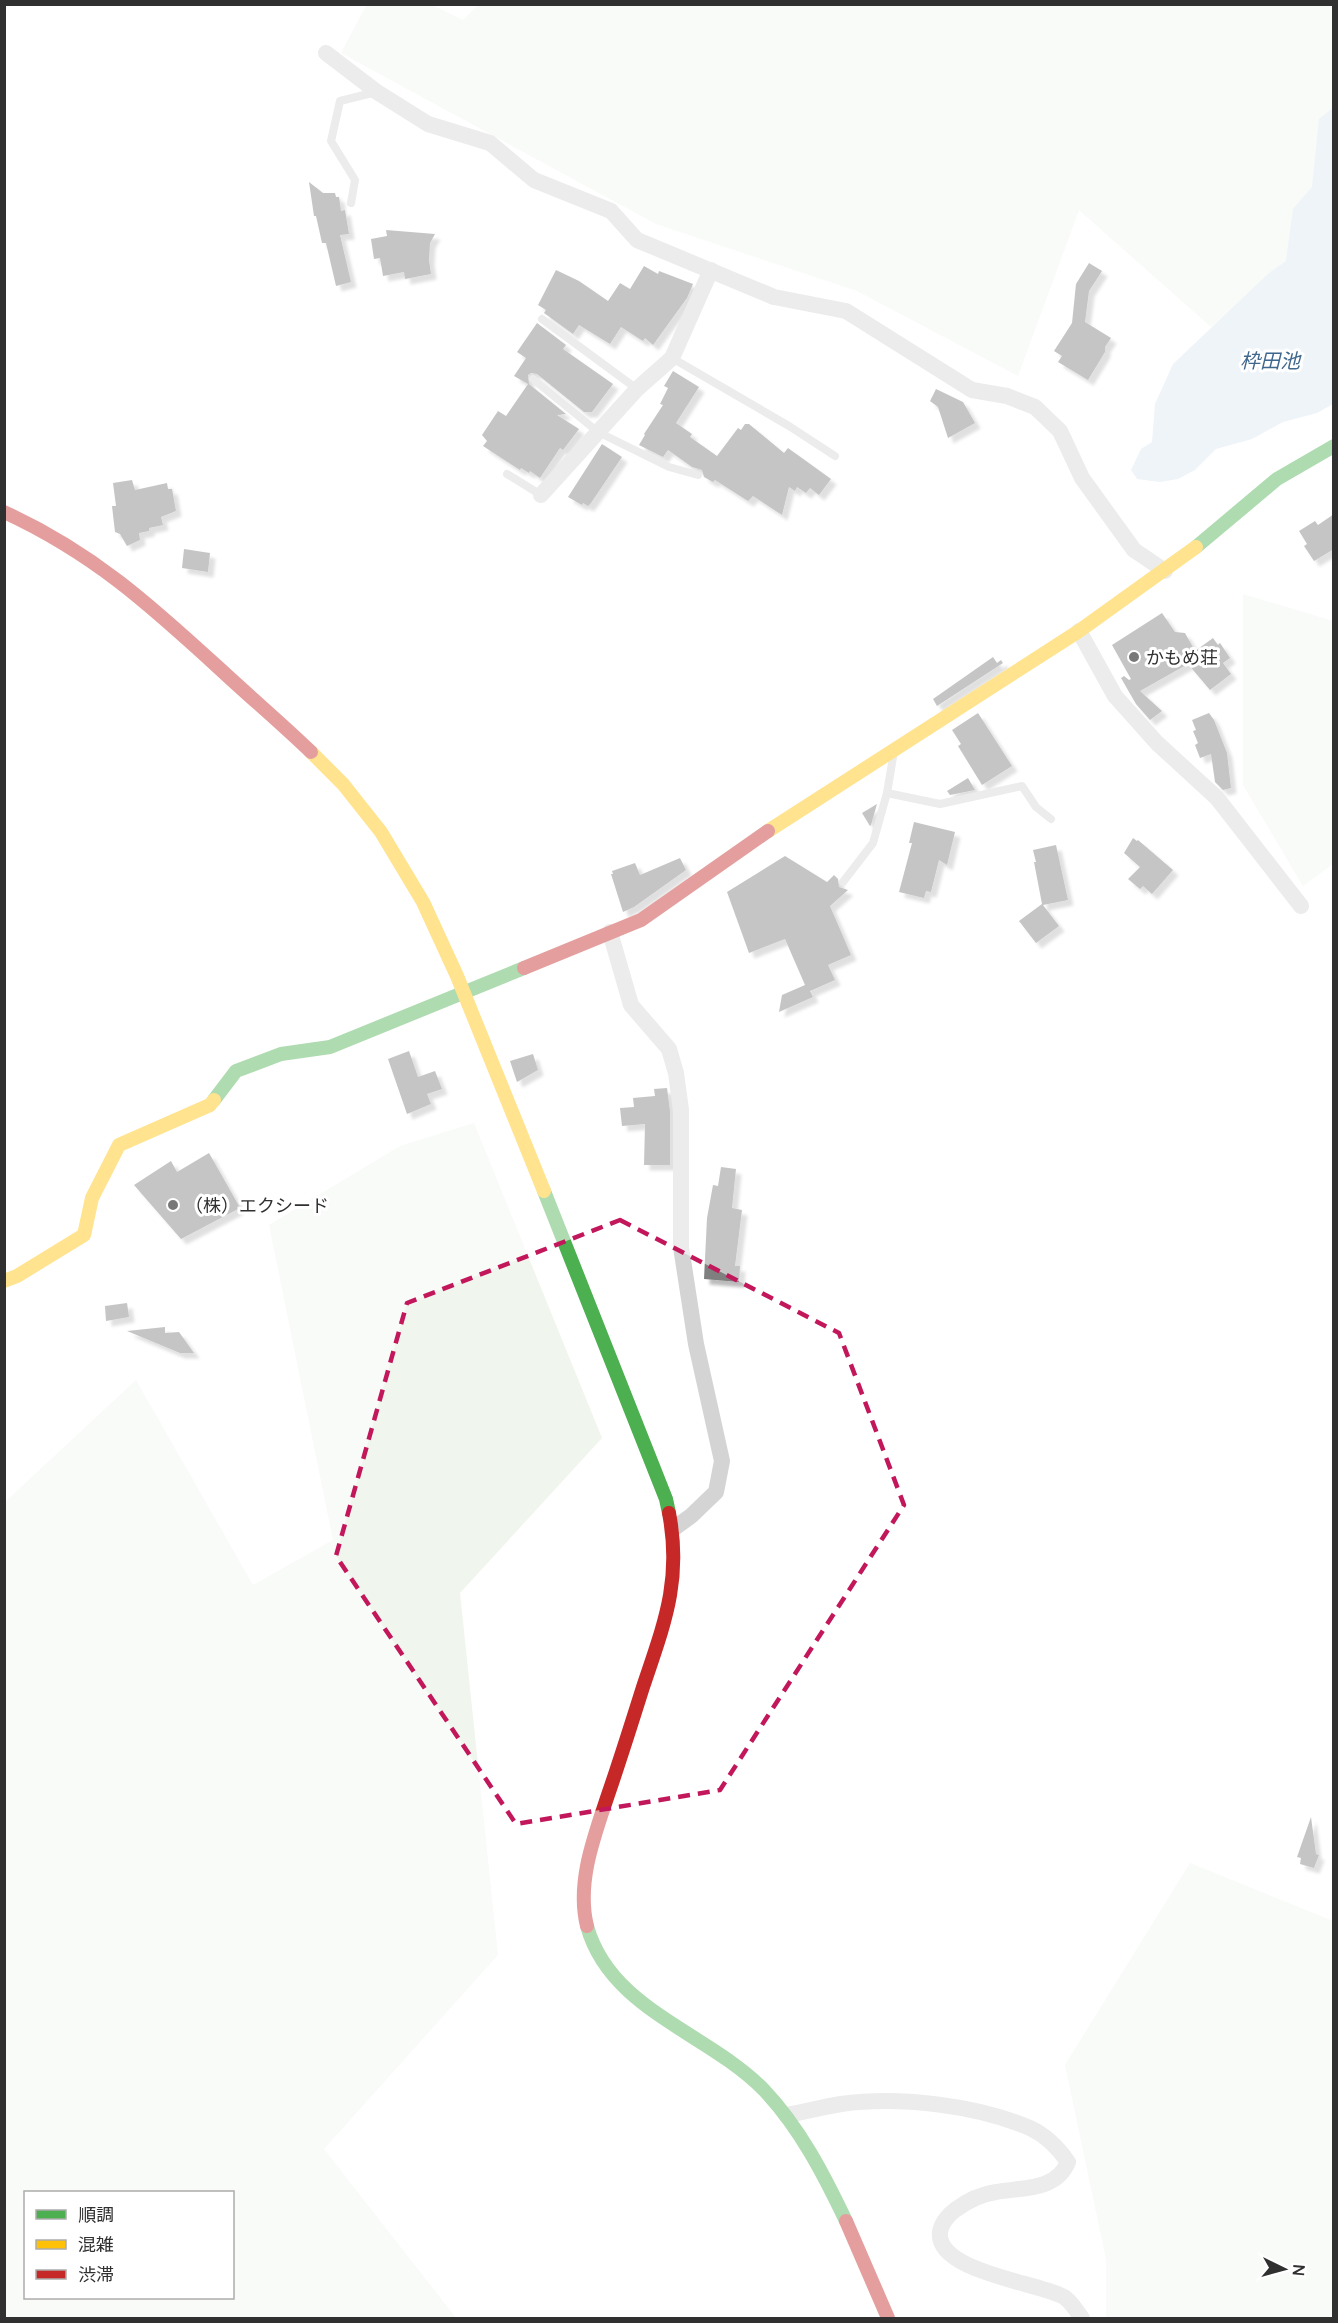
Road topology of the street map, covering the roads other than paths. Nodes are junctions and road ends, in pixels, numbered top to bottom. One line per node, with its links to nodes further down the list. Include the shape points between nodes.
1 (326, 53): 2 (street)
2 (377, 92): 3 (lane, via 340,101 331,141 355,180); 4 (street, via 428,124 490,143 534,180 611,211 637,240)
3 (351, 203)
4 (711, 270): 6 (street); 16 (street, via 774,297 846,311 972,390 1007,396 1035,407 1060,431 1082,478 1134,550)
5 (542, 319): 8 (lane)
6 (672, 358): 8 (street); 11 (lane)
7 (533, 379): 9 (lane)
8 (636, 389): 9 (street)
9 (598, 432): 13 (lane, via 669,467); 14 (street)
10 (1334, 446): 16 (street, via 1277,479)
11 (835, 456)
12 (507, 474): 14 (lane)
13 (698, 475)
14 (540, 495)
15 (4, 512): 24 (street, via 83,552 140,595 337,778 380,831 421,898)
16 (1165, 571): 17 (street)
17 (1079, 631): 18 (street); 22 (street, via 1115,696 1157,743 1217,798)
18 (894, 750): 19 (lane); 23 (street, via 748,844 641,920)
19 (887, 793): 20 (lane, via 940,804 1022,786 1036,807); 21 (lane, via 873,843)
20 (1051, 819)
21 (843, 882)
22 (1301, 906)
23 (610, 932): 24 (street); 26 (street, via 631,1005 669,1049 676,1073 681,1110 681,1247 696,1344 722,1461 716,1492)
24 (465, 992): 25 (street, via 330,1047 281,1054 236,1071 210,1105 119,1145 92,1198 84,1235); 26 (street, via 666,1499)
25 (4, 1281)
26 (673, 1529): 27 (street, via 675,1578 669,1608 594,1842 584,1912 601,1959 619,1980 645,2004 763,2088)
27 (786, 2115): 28 (street, via 842,2104 901,2102 966,2108 1032,2129 1060,2151 1068,2162 1064,2172 1047,2184 994,2192 967,2202 944,2222 940,2237 949,2253 962,2262 1065,2297); 29 (street, via 827,2183)
28 (1082, 2318)
29 (888, 2319)

